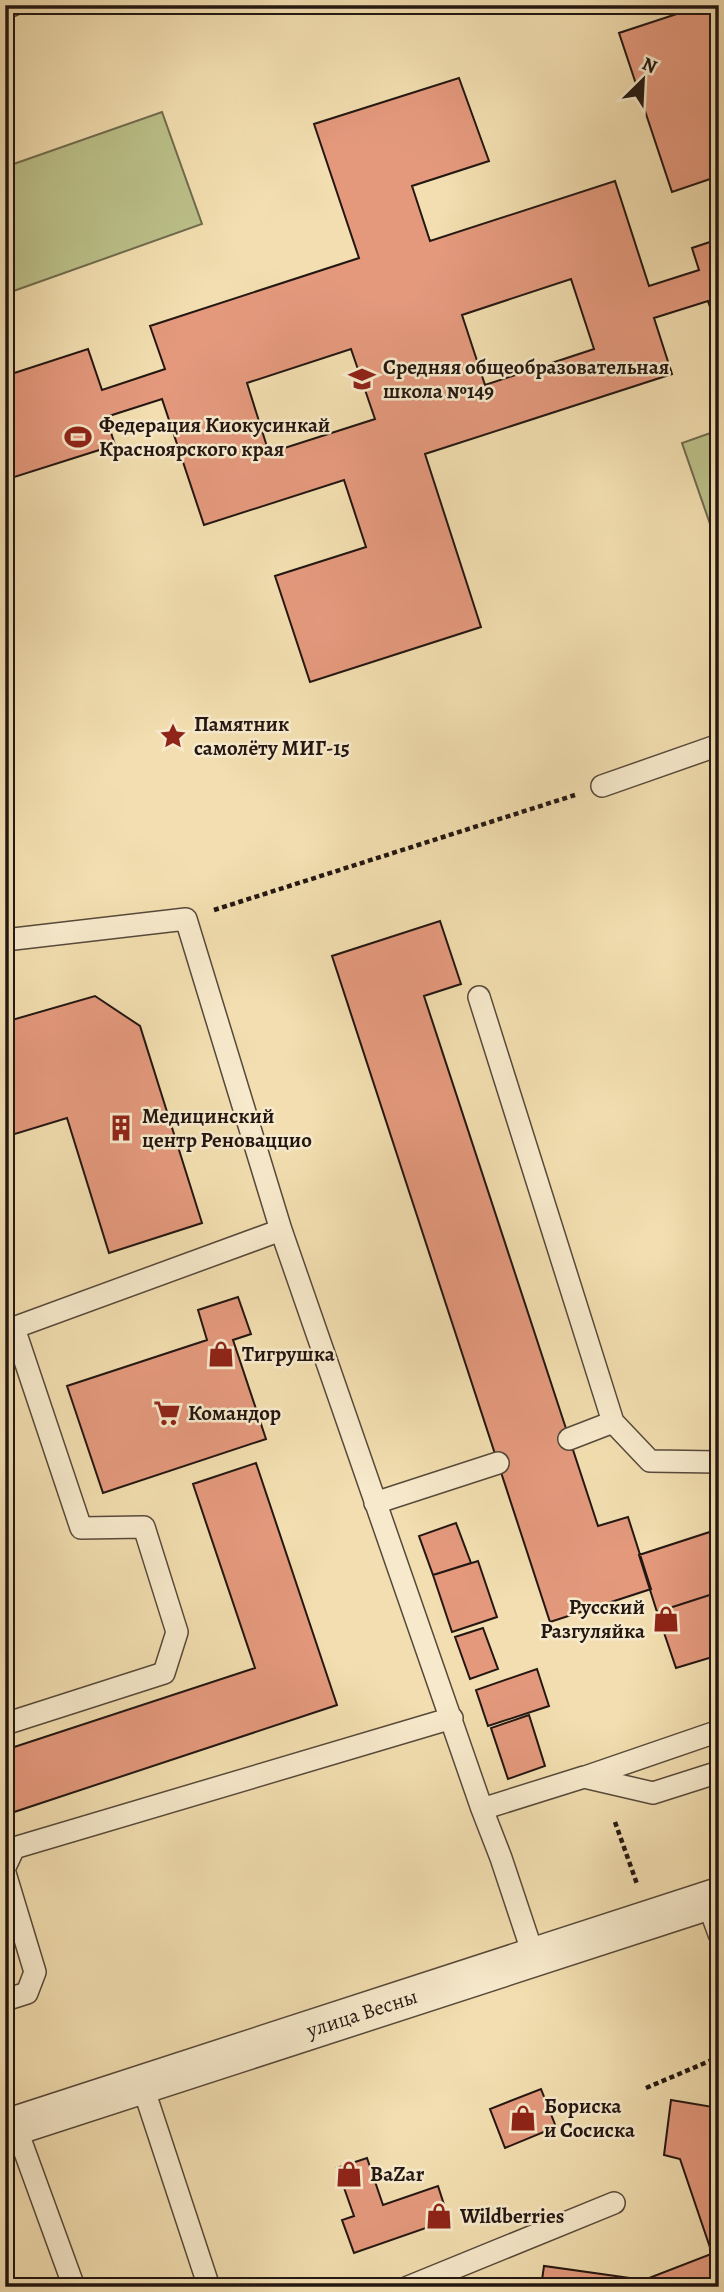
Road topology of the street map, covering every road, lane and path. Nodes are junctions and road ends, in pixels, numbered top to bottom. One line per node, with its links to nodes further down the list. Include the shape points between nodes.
1 (13, 5): 2 (lane)
2 (5, 8)
3 (719, 745): 4 (lane)
4 (602, 786): 5 (path)
5 (186, 919): 6 (lane); 8 (lane)
6 (5, 940)
7 (479, 997): 10 (lane)
8 (281, 1230): 9 (lane); 14 (lane)
9 (10, 1329): 16 (lane, via 80,1528 144,1527 177,1632 164,1673)
10 (613, 1422): 11 (lane); 12 (lane, via 650,1461)
11 (569, 1439)
12 (719, 1462)
13 (498, 1463): 14 (lane)
14 (374, 1503): 15 (lane)
15 (452, 1718): 20 (lane); 21 (lane, via 14,1848)
16 (5, 1722)
17 (719, 1731): 19 (lane)
18 (719, 1772): 19 (lane, via 653,1793)
19 (584, 1777): 20 (lane)
20 (482, 1809): 24 (lane)
21 (5, 1867)
22 (5, 1873): 25 (lane, via 34,1972 27,1993)
23 (715, 1911): 24 (street, улица Весны)
24 (534, 1957): 27 (street, улица Весны)
25 (5, 2000)
26 (719, 2057): 28 (path)
27 (142, 2084): 29 (street, улица Весны); 32 (lane)
28 (646, 2088)
29 (10, 2127): 31 (lane)
30 (614, 2203): 33 (lane)
31 (74, 2287)
32 (209, 2287)
33 (408, 2287)

